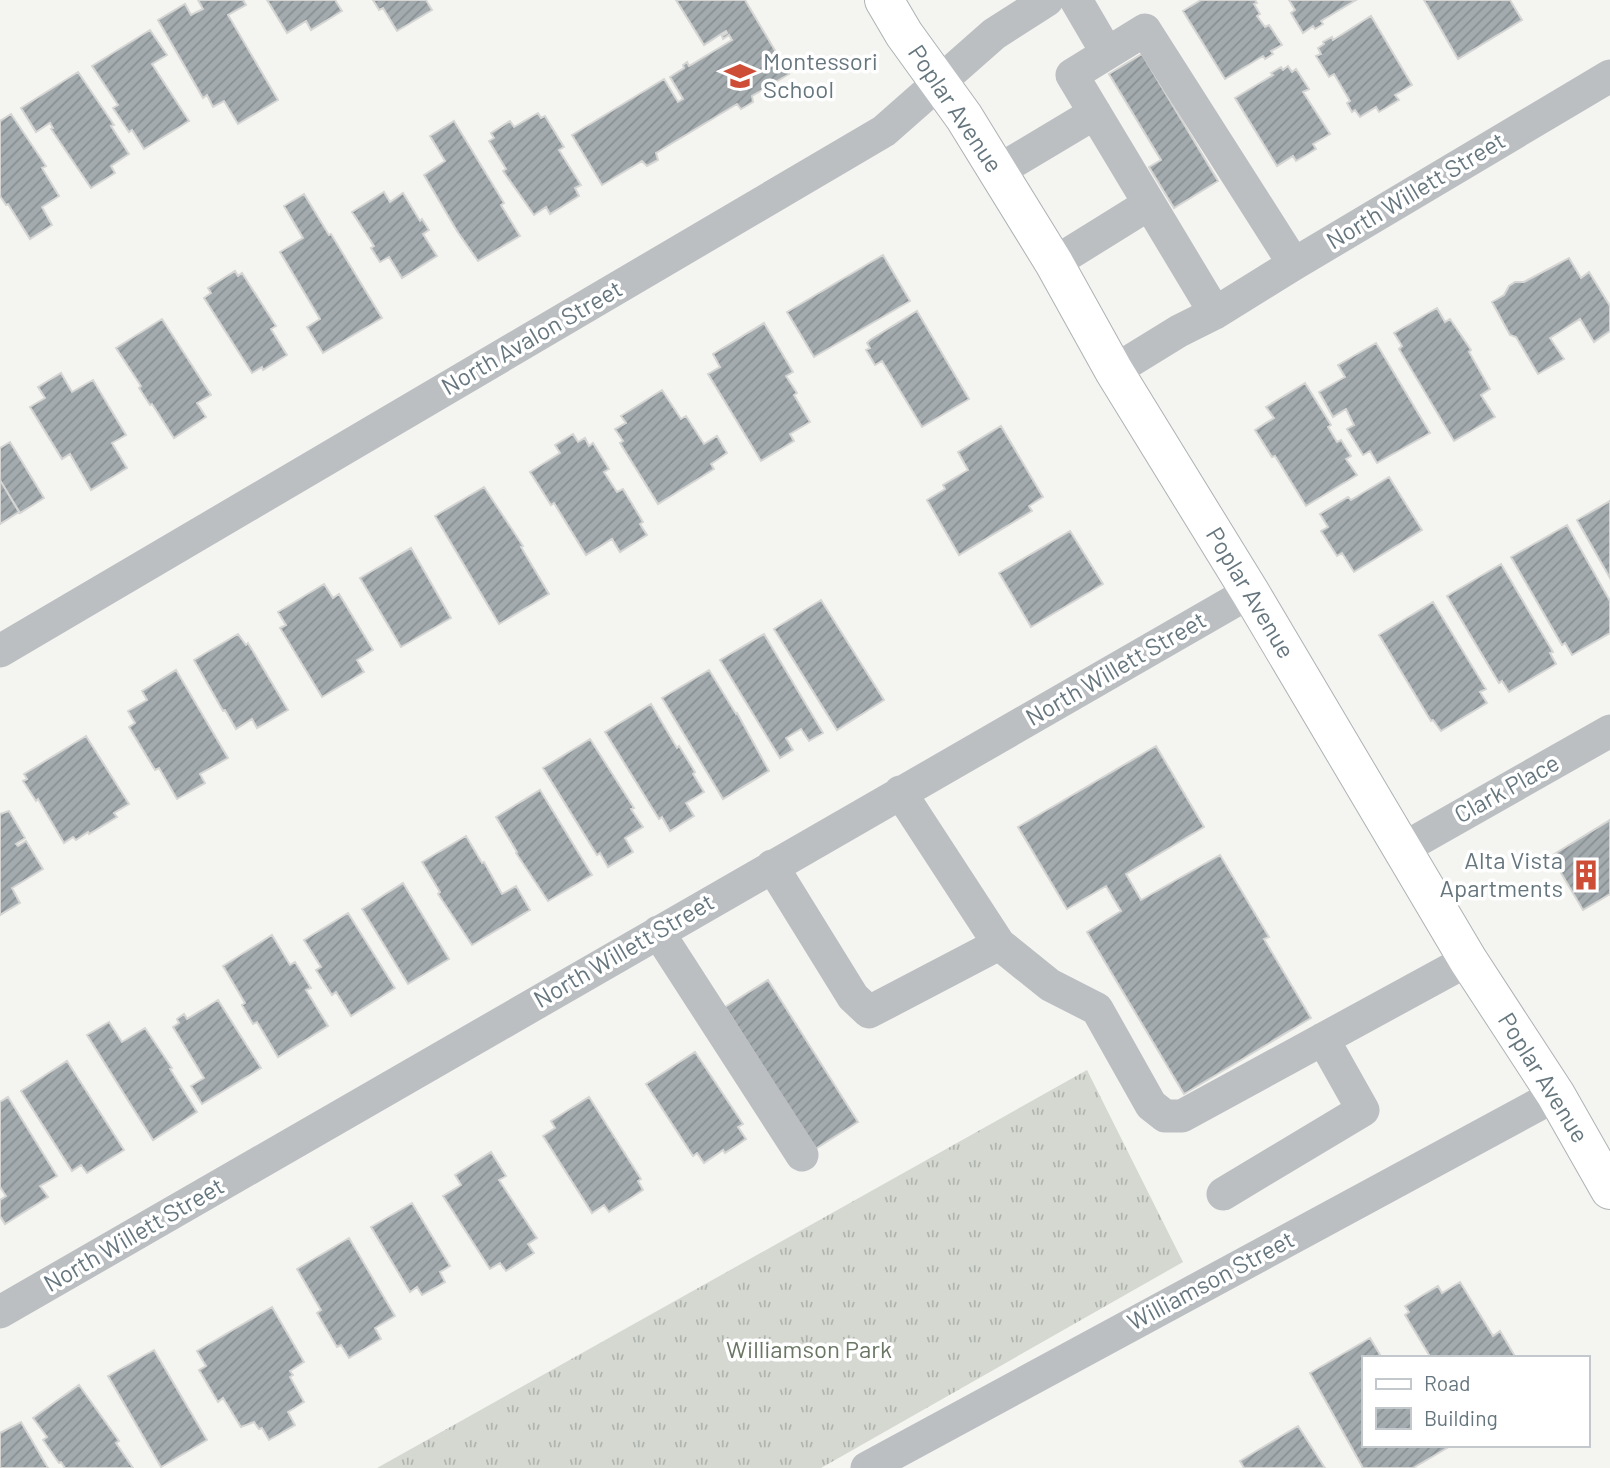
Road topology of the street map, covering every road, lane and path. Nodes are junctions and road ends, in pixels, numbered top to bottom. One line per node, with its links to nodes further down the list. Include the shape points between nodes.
1 (884, 0): 6 (main road, Poplar Avenue)
2 (1047, 0): 6 (street, North Avalon Street, via 994,34)
3 (1076, 0): 4 (street)
4 (1107, 53): 7 (street, via 1072,75); 11 (street, via 1145,30)
5 (1610, 76): 11 (street, North Willett Street)
6 (939, 83): 8 (main road, Poplar Avenue); 15 (street, North Avalon Street, via 884,131)
7 (1095, 113): 8 (street); 9 (street)
8 (998, 171): 10 (main road, Poplar Avenue)
9 (1149, 204): 10 (street); 12 (street)
10 (1054, 263): 13 (main road, Poplar Avenue)
11 (1294, 264): 12 (street, North Willett Street)
12 (1215, 313): 13 (street, North Willett Street)
13 (1114, 371): 14 (main road, Poplar Avenue)
14 (1250, 592): 17 (street, North Willett Street); 18 (main road, Poplar Avenue)
15 (0, 651)
16 (1610, 731): 18 (street, Clark Place)
17 (900, 792): 19 (street, North Willett Street); 21 (street)
18 (1404, 848): 22 (main road, Poplar Avenue)
19 (772, 866): 20 (street, North Willett Street); 21 (street, via 853,997 870,1012)
20 (658, 932): 25 (street); 28 (street, North Willett Street)
21 (999, 944): 23 (street, via 1051,985 1097,1009 1151,1105 1165,1116 1182,1116)
22 (1468, 960): 23 (street); 24 (main road, Poplar Avenue)
23 (1323, 1039): 27 (street, via 1363,1110)
24 (1556, 1095): 26 (main road, Poplar Avenue); 29 (street, Williamson Street)
25 (802, 1155)
26 (1610, 1190)
27 (1223, 1194)
28 (0, 1312)
29 (867, 1468)

